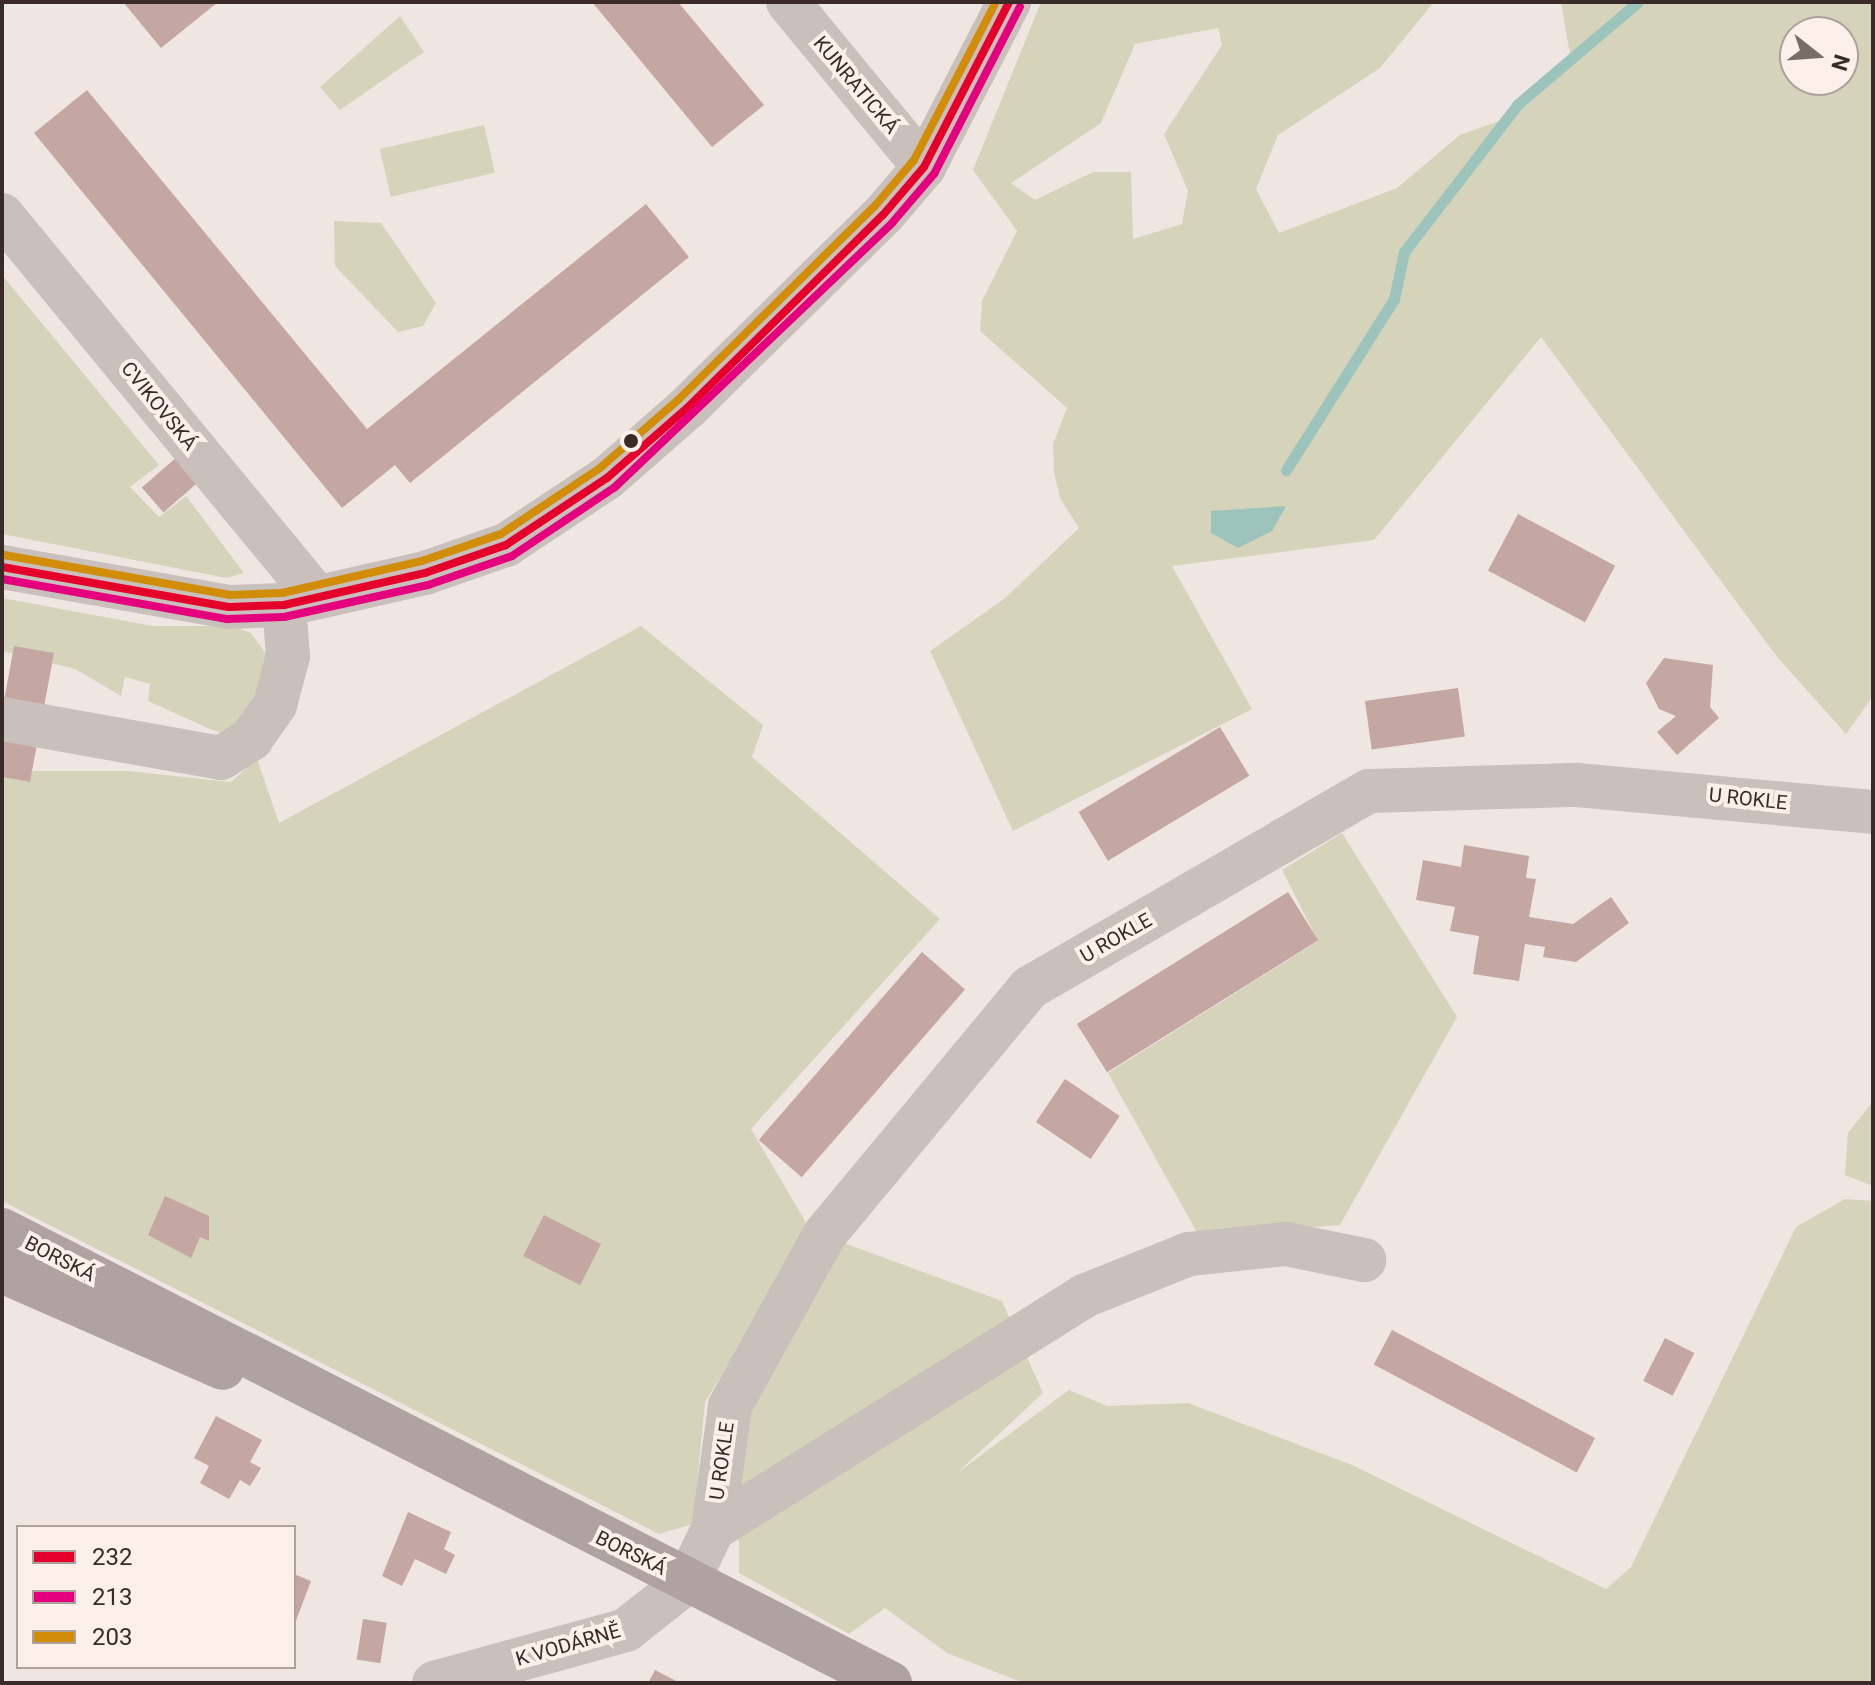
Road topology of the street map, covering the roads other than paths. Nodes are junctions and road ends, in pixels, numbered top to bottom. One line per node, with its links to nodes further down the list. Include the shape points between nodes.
1 (788, 2): 3 (street, KUNRATICKÁ)
2 (1009, 2): 3 (street)
3 (924, 167): 6 (street, via 804,298 607,478 506,545 425,573)
4 (2, 215): 6 (street, CVIKOVSKÁ)
5 (2, 567): 6 (street, via 229,607)
6 (300, 601): 7 (street, via 275,705 251,739 221,758)
7 (2, 719)
8 (1873, 812): 13 (street, U ROKLE, via 1577,785 1369,791 1029,988 825,1234 730,1406)
9 (2, 1230): 12 (main road, BORSKÁ, via 216,1335)
10 (1364, 1260): 13 (street, via 1286,1244 1189,1254 1084,1296)
11 (2, 1271): 12 (main road, BORSKÁ, via 189,1355)
12 (372, 1424): 14 (main road, BORSKÁ)
13 (713, 1529): 14 (street, U ROKLE)
14 (688, 1581): 15 (street, K VODÁRNĚ, via 626,1630); 16 (main road, BORSKÁ)
15 (434, 1683)
16 (890, 1683)

